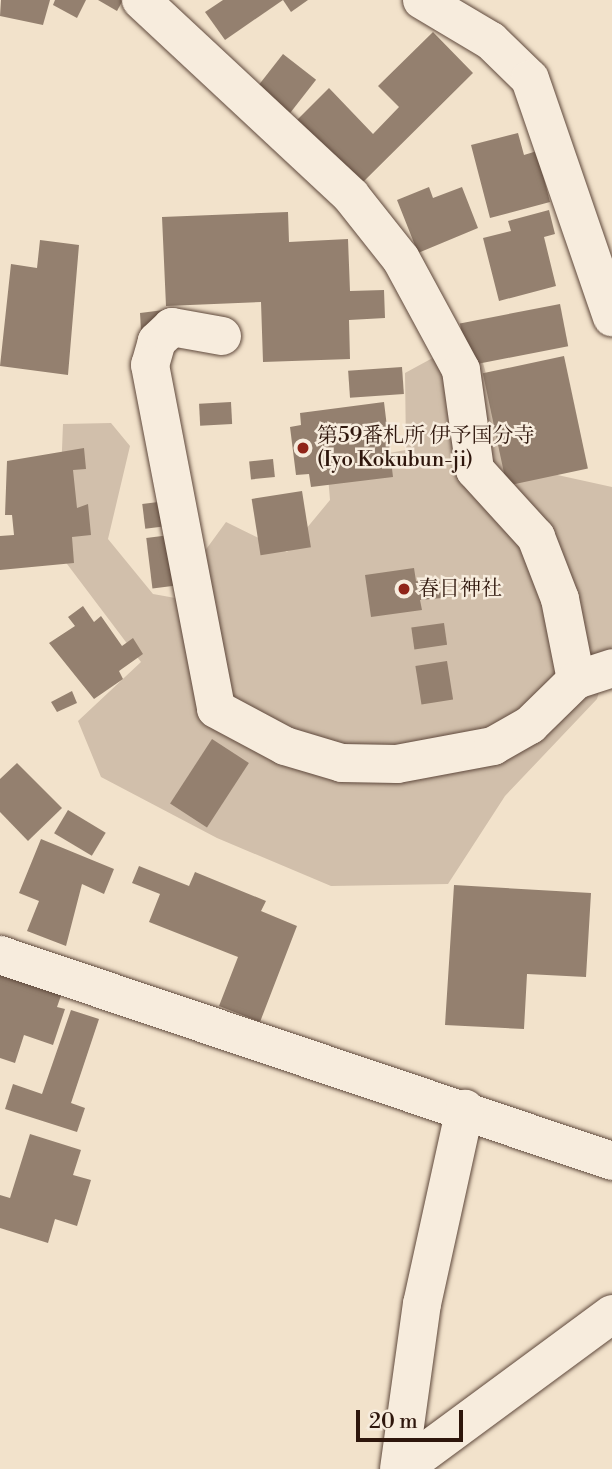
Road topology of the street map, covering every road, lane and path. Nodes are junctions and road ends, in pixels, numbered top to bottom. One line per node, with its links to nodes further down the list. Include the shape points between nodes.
1 (141, 0): 6 (street, via 351,196 401,259 461,370 475,471 536,537 560,599)
2 (422, 0): 3 (street, via 491,41 530,79)
3 (612, 317)
4 (222, 336): 6 (street, via 172,327 157,341 150,365 216,709 285,746 342,763 397,764 493,747 530,725)
5 (612, 668): 6 (street)
6 (576, 680)
7 (0, 955): 8 (street)
8 (465, 1109): 9 (street); 11 (street, via 422,1304)
9 (612, 1161)
10 (612, 1314): 11 (street)
11 (400, 1469)

